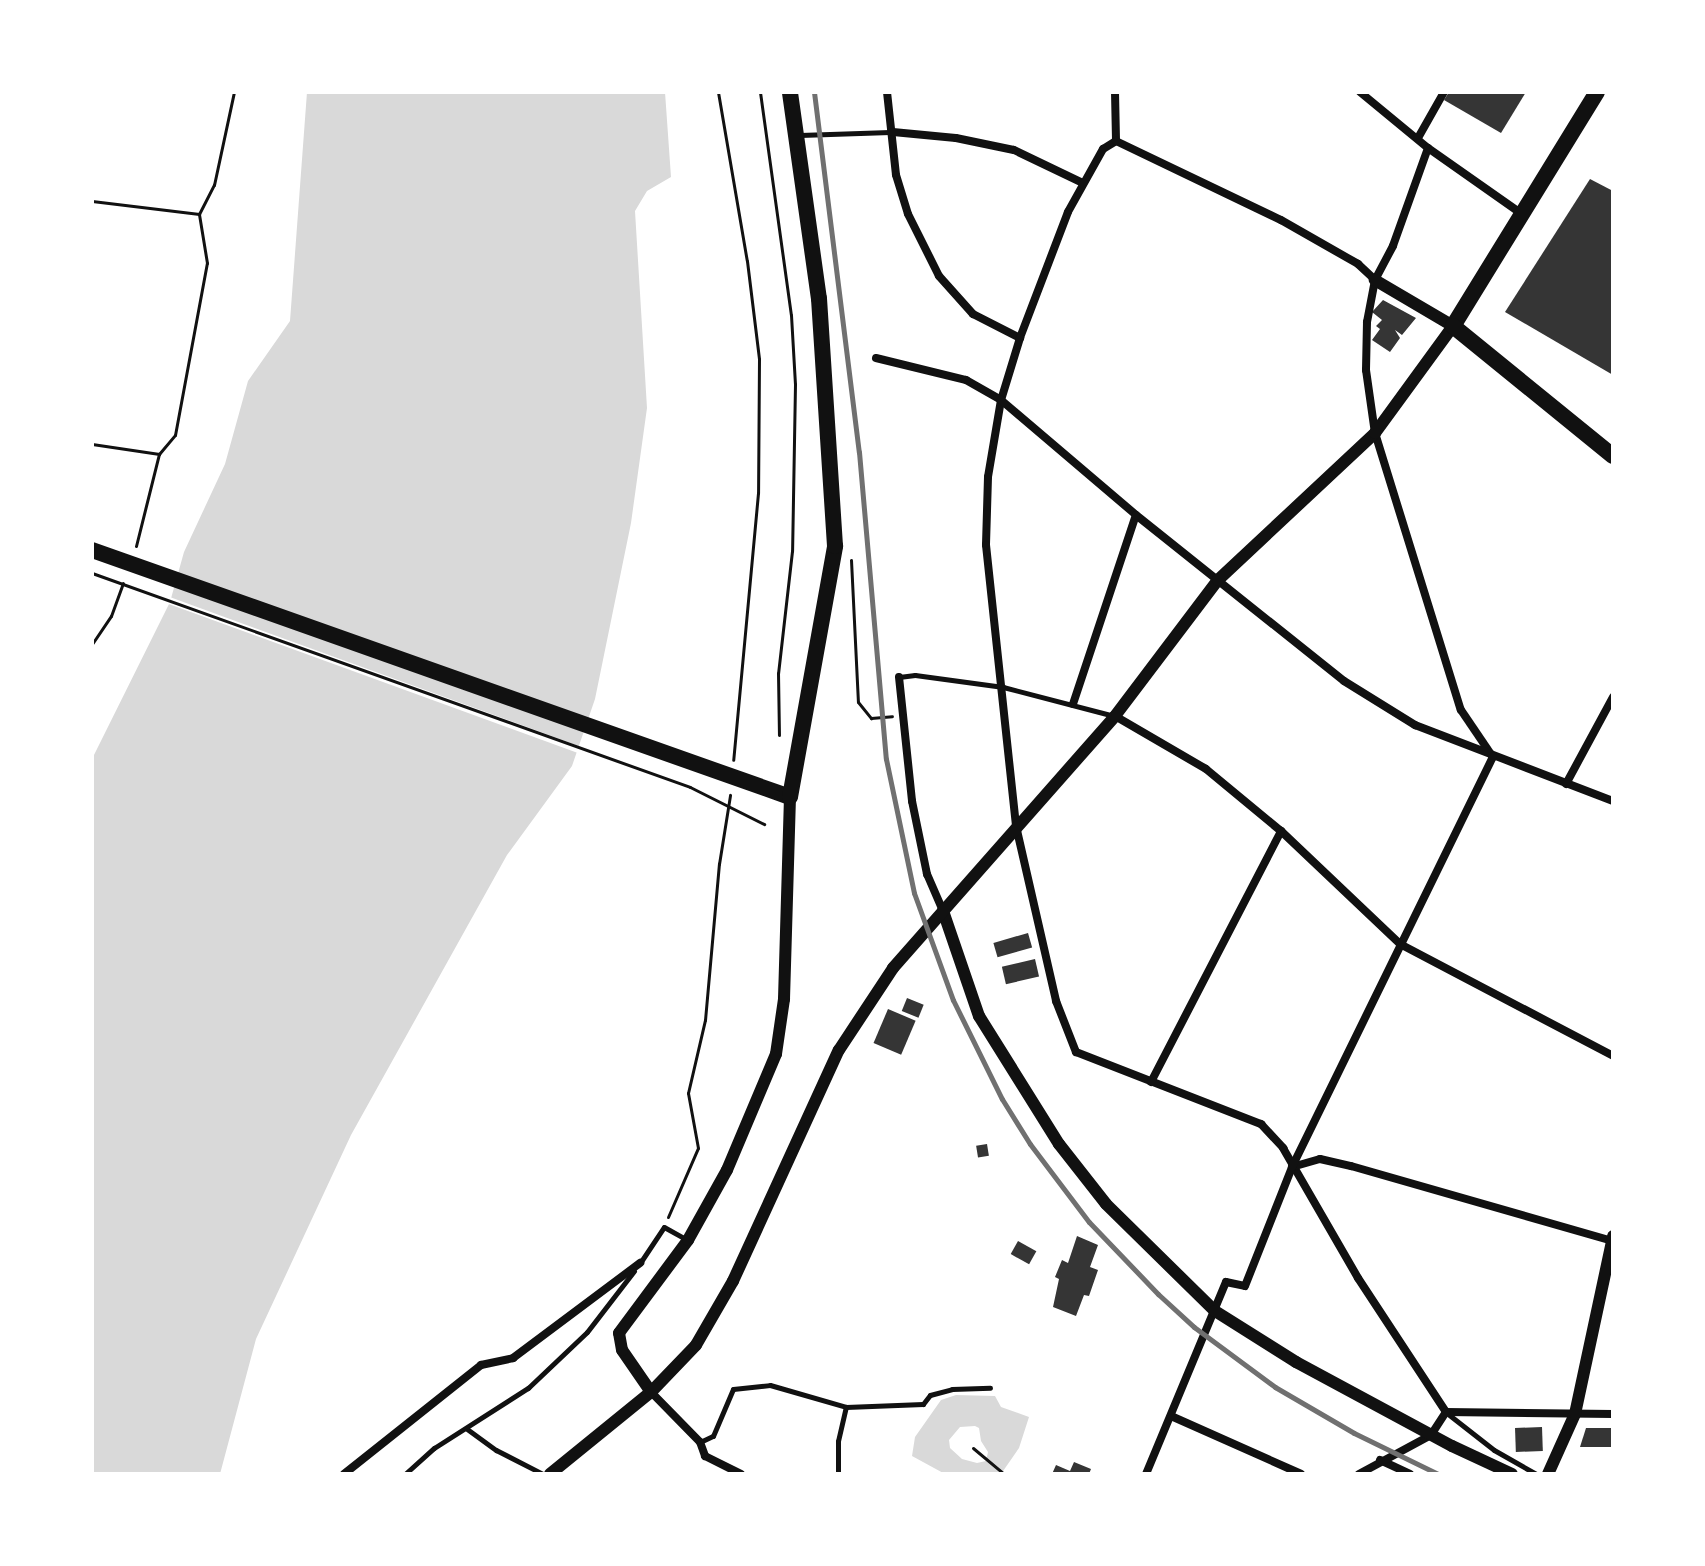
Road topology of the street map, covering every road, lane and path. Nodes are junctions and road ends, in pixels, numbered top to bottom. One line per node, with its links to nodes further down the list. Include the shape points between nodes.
1 (234, 92): 17 (path, via 222,157)
2 (718, 92): 40 (path, via 759,359 758,493)
3 (760, 92): 38 (path, via 791,315 795,384 792,551 778,673)
4 (790, 92): 11 (main road)
5 (887, 92): 10 (street)
6 (1115, 92): 13 (street)
7 (1360, 92): 12 (street)
8 (1444, 92): 12 (street)
9 (1597, 92): 18 (main road)
10 (893, 132): 11 (lane); 15 (street, via 1014,150); 21 (street, via 896,175 908,214 939,276 973,314)
11 (795, 135): 28 (main road, via 819,299)
12 (1418, 138): 14 (street)
13 (1116, 141): 15 (street, via 1103,149); 19 (street, via 1281,220 1358,264)
14 (1428, 148): 18 (street); 19 (street, via 1393,246)
15 (1083, 183): 21 (street)
16 (92, 201): 17 (path)
17 (199, 214): 25 (path, via 207,263 175,435 159,454)
18 (1522, 214): 20 (main road)
19 (1375, 280): 20 (street); 24 (street, via 1366,370)
20 (1453, 326): 24 (street); 26 (main road)
21 (1020, 338): 23 (street)
22 (876, 358): 23 (street, via 951,375)
23 (1001, 400): 27 (street); 33 (street, via 988,477 986,545)
24 (1375, 433): 31 (street); 39 (street, via 1461,710)
25 (92, 444)
26 (1613, 456)
27 (1136, 515): 31 (street); 35 (street)
28 (835, 546): 36 (path, via 848,550 851,562 858,702 871,718); 43 (main road)
29 (92, 550): 43 (main road)
30 (92, 573): 45 (path, via 690,787)
31 (1218, 580): 37 (street); 39 (street, via 1344,681 1415,725)
32 (899, 677): 33 (lane); 36 (street)
33 (1003, 687): 35 (lane); 46 (street)
34 (1613, 697): 41 (street)
35 (1073, 704): 37 (lane)
36 (900, 716): 48 (street, via 927,874)
37 (1115, 716): 46 (street); 47 (street, via 1206,769)
38 (779, 735)
39 (1493, 757): 41 (street); 49 (street)
40 (733, 763)
41 (1566, 784): 44 (street)
42 (730, 795): 53 (path, via 705,1020 688,1093 698,1148)
43 (790, 797): 55 (street, via 784,999 776,1054 727,1170)
44 (1613, 801)
45 (764, 824)
46 (1016, 826): 48 (street); 51 (street, via 1056,1001 1076,1052)
47 (1281, 831): 49 (street); 51 (street)
48 (943, 911): 57 (street, via 979,1016 1059,1144 1106,1204); 59 (street, via 854,1023 712,1321)
49 (1400, 944): 50 (street); 52 (street)
50 (1613, 1056)
51 (1151, 1082): 52 (street, via 1261,1124)
52 (1292, 1167): 54 (street, via 1320,1159); 57 (street, via 1245,1286 1226,1282); 61 (street)
53 (664, 1227): 55 (lane); 56 (lane)
54 (1612, 1239): 62 (street)
55 (688, 1240): 59 (street, via 619,1333 622,1350)
56 (640, 1263): 65 (lane, via 577,1341 528,1388); 71 (street, via 513,1358 481,1365)
57 (1215, 1311): 64 (street); 66 (street)
58 (990, 1388): 60 (lane, via 952,1389 930,1395 923,1404)
59 (651, 1392): 67 (street); 74 (street)
60 (846, 1407): 67 (lane, via 770,1385 733,1389 713,1436); 76 (lane)
61 (1446, 1412): 62 (street); 66 (street); 82 (lane, via 1494,1450)
62 (1575, 1414): 63 (street); 83 (street)
63 (1613, 1414)
64 (1171, 1416): 77 (street); 78 (street)
65 (467, 1429): 72 (lane, via 434,1448); 73 (lane)
66 (1431, 1435): 69 (street); 81 (street)
67 (700, 1442): 75 (street, via 705,1456)
68 (973, 1448): 70 (path)
69 (1380, 1460): 79 (street); 80 (street)
70 (1003, 1473)
71 (344, 1474)
72 (405, 1474)
73 (543, 1474)
74 (550, 1474)
75 (741, 1474)
76 (838, 1474)
77 (1146, 1474)
78 (1301, 1474)
79 (1359, 1474)
80 (1410, 1474)
81 (1512, 1474)
82 (1536, 1474)
83 (1548, 1474)

